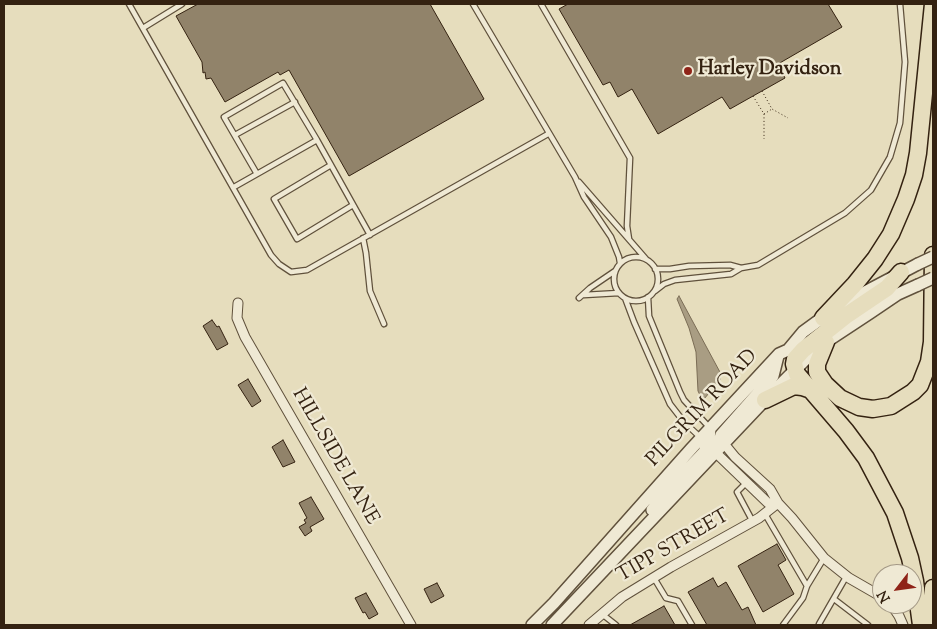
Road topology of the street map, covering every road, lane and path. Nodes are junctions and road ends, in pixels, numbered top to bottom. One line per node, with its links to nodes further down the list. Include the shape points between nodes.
1 (136, 4): 7 (lane)
2 (182, 4): 8 (lane)
3 (473, 4): 15 (lane)
4 (541, 4): 26 (lane, via 630,158)
5 (900, 4): 30 (lane, via 905,62 900,124 890,157 880,176 859,202 838,218 766,261)
6 (933, 4): 40 (highway, via 918,153 908,194 894,229 875,259)
7 (130, 5): 8 (lane)
8 (143, 28): 22 (lane)
9 (762, 91): 12 (path)
10 (753, 96): 13 (path)
11 (295, 102): 16 (lane); 16 (lane, via 283,82 224,117); 18 (lane)
12 (772, 109): 13 (path); 14 (path)
13 (764, 114): 17 (path)
14 (788, 118)
15 (548, 134): 21 (lane); 24 (lane)
16 (235, 135): 20 (lane)
17 (764, 139)
18 (317, 140): 19 (lane); 20 (lane)
19 (331, 165): 23 (lane); 23 (lane, via 274,199 297,239)
20 (257, 174): 22 (lane)
21 (575, 177): 26 (lane); 29 (lane, via 584,197 611,237)
22 (234, 187): 25 (lane, via 272,255 291,272 306,270)
23 (353, 205): 24 (lane)
24 (370, 235): 25 (lane)
25 (363, 238): 41 (lane, via 370,291)
26 (629, 239): 28 (lane)
27 (933, 256): 33 (street, PILGRIM ROAD, bridge); 42 (highway, via 932,342 929,362 920,385 913,392 891,406 872,409 840,398 817,372)
28 (646, 259): 29 (lane, via 637,256); 31 (lane)
29 (620, 263): 32 (lane)
30 (741, 268): 31 (lane, via 730,265); 35 (lane, via 731,274 675,280)
31 (655, 269): 35 (lane, via 658,282)
32 (615, 271): 36 (lane, via 614,280); 36 (lane, via 581,296)
33 (901, 272): 40 (street, PILGRIM ROAD); 44 (highway, via 888,288 803,350 795,359)
34 (933, 278): 42 (street, PILGRIM ROAD, bridge, via 894,297)
35 (655, 291): 37 (lane)
36 (619, 293): 38 (lane)
37 (648, 297): 38 (lane, via 640,301); 47 (lane, via 649,316 680,392)
38 (625, 298): 48 (lane, via 670,404 684,422)
39 (238, 303): 61 (street, HILLSIDE LANE, via 237,318 245,337)
40 (823, 318): 43 (street, PILGRIM ROAD, via 803,332 788,350)
41 (384, 324)
42 (826, 342): 44 (street, PILGRIM ROAD)
43 (779, 354): 47 (street, PILGRIM ROAD); 48 (street, via 773,376)
44 (795, 370): 45 (highway); 46 (street, PILGRIM ROAD)
45 (811, 390): 46 (highway, via 794,386); 70 (highway, via 866,458 895,513 910,558)
46 (765, 400): 48 (street, PILGRIM ROAD)
47 (710, 428): 48 (street, PILGRIM ROAD)
48 (713, 443): 49 (street); 50 (street, via 737,459 770,490); 62 (street, PILGRIM ROAD); 63 (street, via 666,492 643,529)
49 (747, 483): 50 (street, via 768,503); 52 (lane, via 738,492)
50 (778, 503): 51 (street, TIPP STREET); 53 (street)
51 (765, 514): 52 (street, TIPP STREET); 56 (lane)
52 (753, 522): 55 (street, TIPP STREET)
53 (824, 558): 54 (street); 56 (lane)
54 (846, 576): 58 (street); 59 (lane)
55 (654, 578): 60 (street, TIPP STREET); 66 (lane, via 666,598 678,601)
56 (807, 586): 67 (lane, via 803,598)
57 (933, 588): 71 (highway)
58 (872, 591)
59 (834, 599): 68 (lane); 69 (lane)
60 (602, 613): 64 (street, TIPP STREET); 65 (lane)
61 (411, 625)
62 (532, 625)
63 (552, 625)
64 (589, 625)
65 (616, 625)
66 (692, 625)
67 (783, 625)
68 (820, 625)
69 (868, 625)
70 (921, 625)
71 (933, 625)

